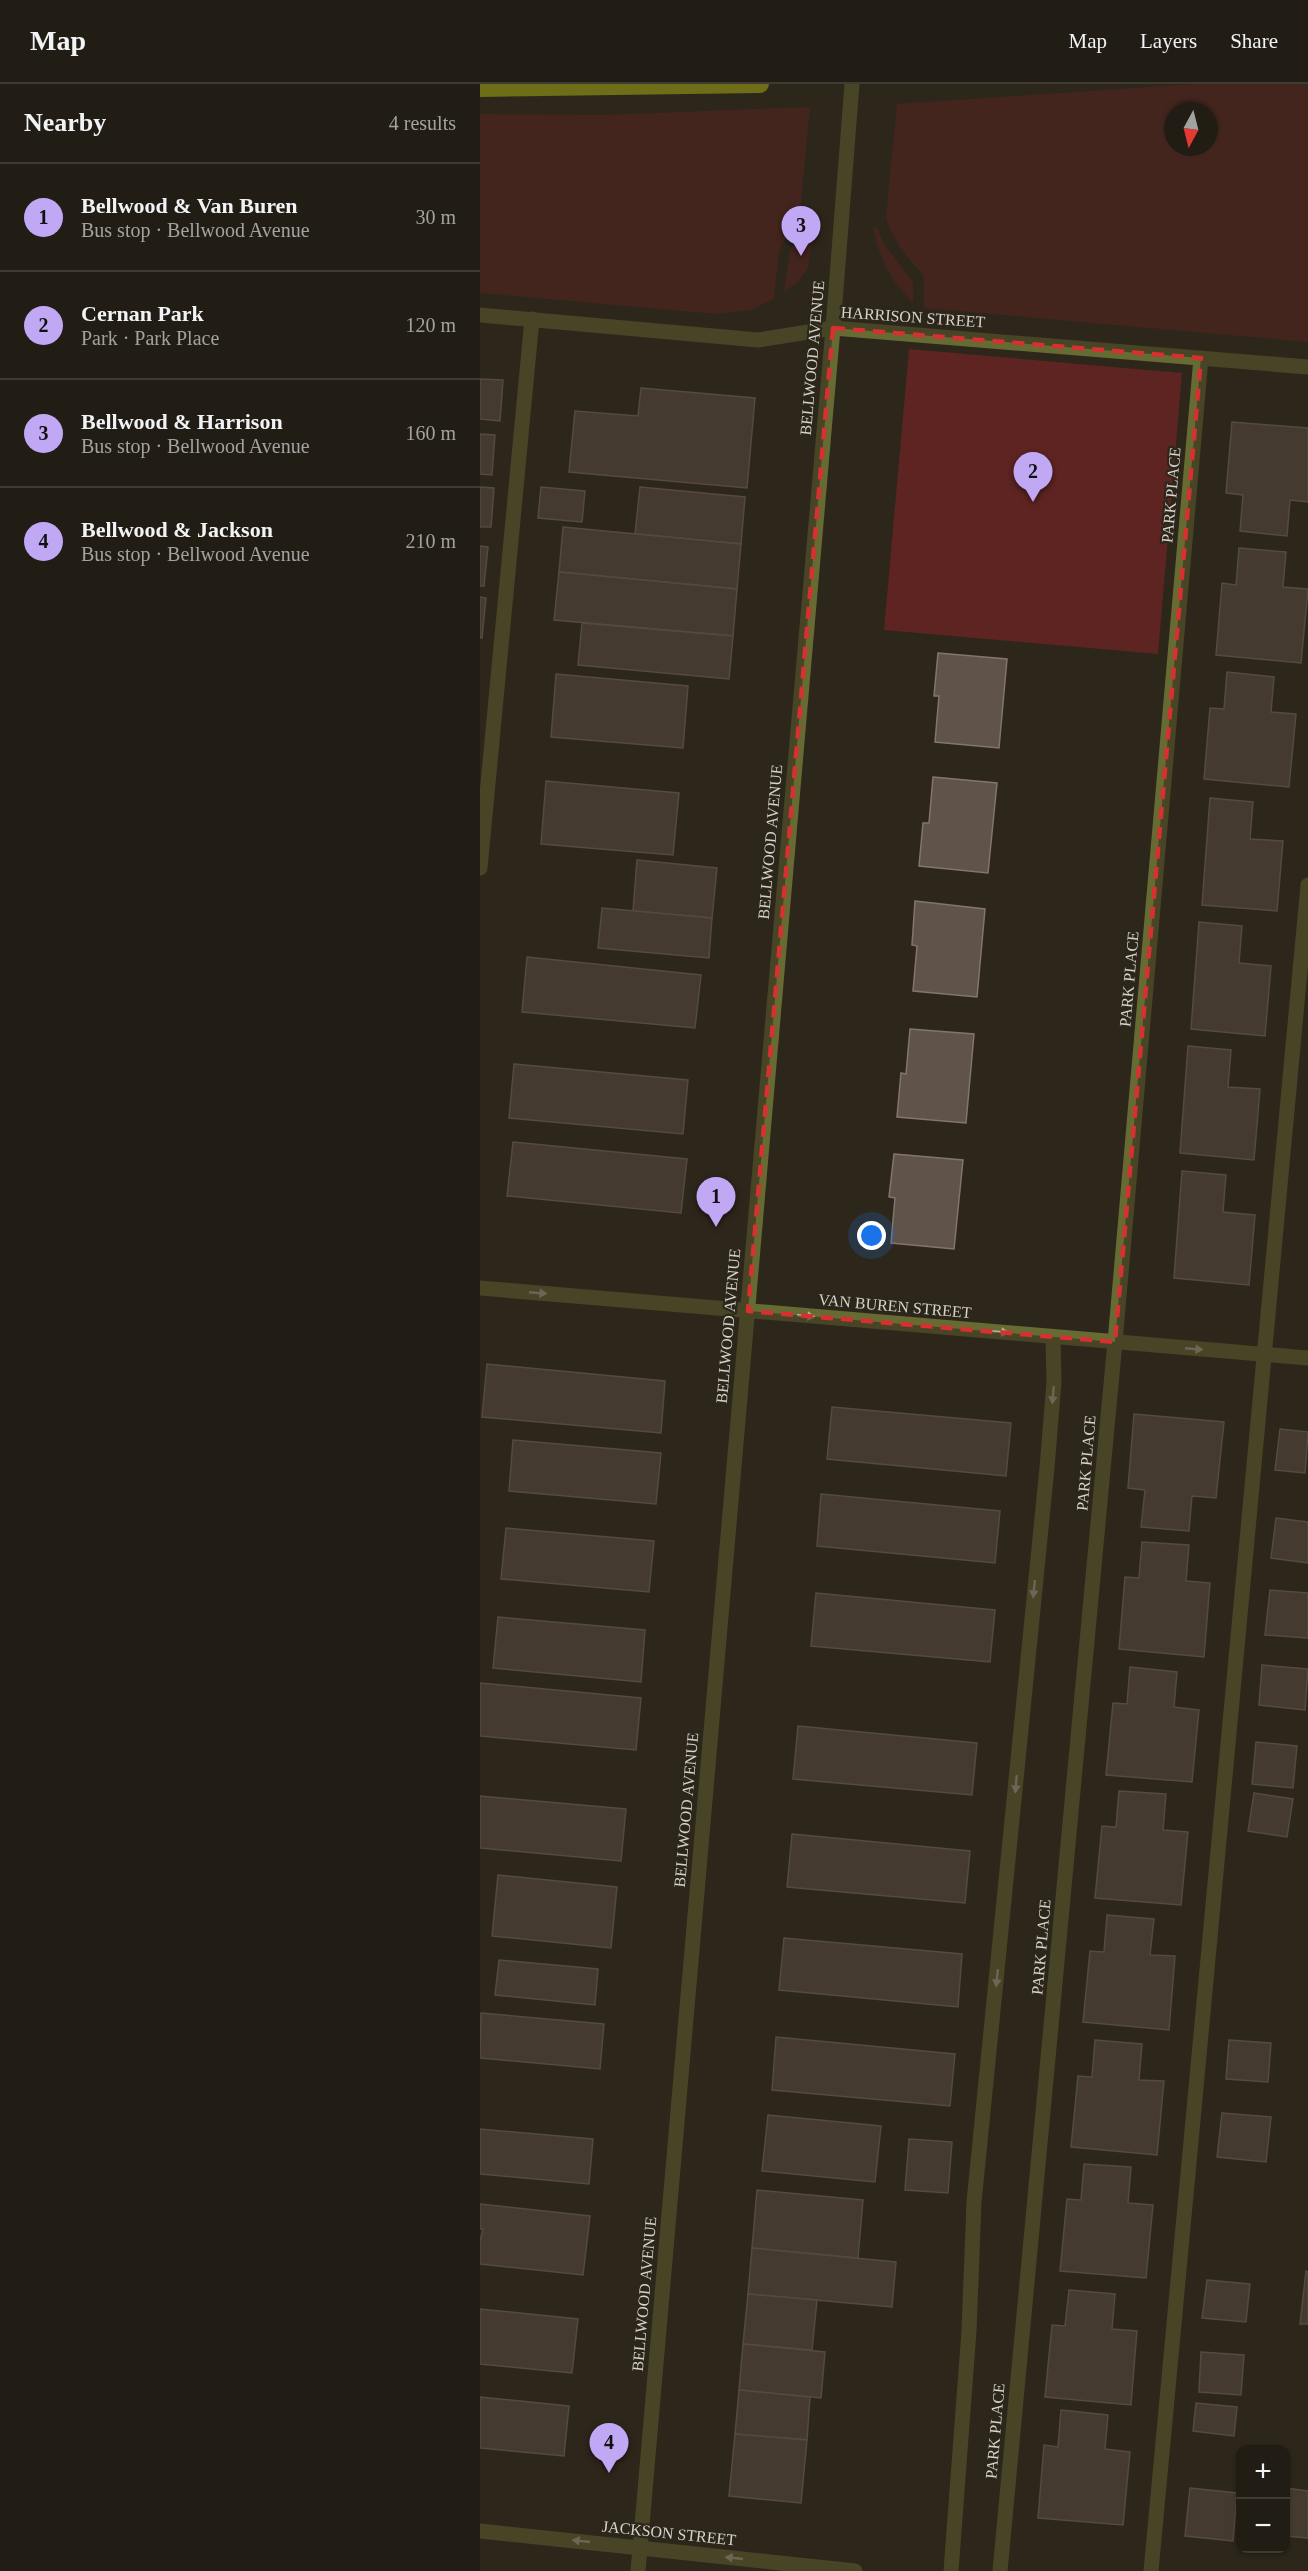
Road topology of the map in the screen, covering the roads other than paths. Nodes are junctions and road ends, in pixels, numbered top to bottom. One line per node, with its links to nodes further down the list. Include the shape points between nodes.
1 (760, 84): 3 (highway)
2 (852, 84): 6 (street, BELLWOOD AVENUE)
3 (480, 88)
4 (480, 315): 5 (street, HARRISON STREET)
5 (532, 319): 6 (street, HARRISON STREET, via 758,340); 9 (street)
6 (833, 328): 7 (street, HARRISON STREET); 12 (street, BELLWOOD AVENUE)
7 (1201, 358): 8 (street, HARRISON STREET); 14 (street, PARK PLACE)
8 (1308, 367)
9 (480, 868)
10 (1308, 885): 15 (street)
11 (480, 1288): 12 (street, VAN BUREN STREET, one-way to 12)
12 (747, 1311): 13 (street, VAN BUREN STREET, one-way to 13); 18 (street, BELLWOOD AVENUE)
13 (1053, 1337): 14 (street, VAN BUREN STREET); 21 (street, one-way to 21, via 1049,1446 974,2202)
14 (1115, 1342): 15 (street, VAN BUREN STREET, one-way to 15); 22 (street, PARK PLACE)
15 (1264, 1354): 16 (street, VAN BUREN STREET); 23 (street)
16 (1308, 1358)
17 (480, 2530): 18 (street, JACKSON STREET, one-way to 17)
18 (639, 2548): 19 (street, BELLWOOD AVENUE); 20 (street, JACKSON STREET, one-way to 18)
19 (638, 2571)
20 (855, 2571)
21 (951, 2571)
22 (1000, 2571)
23 (1151, 2571)

